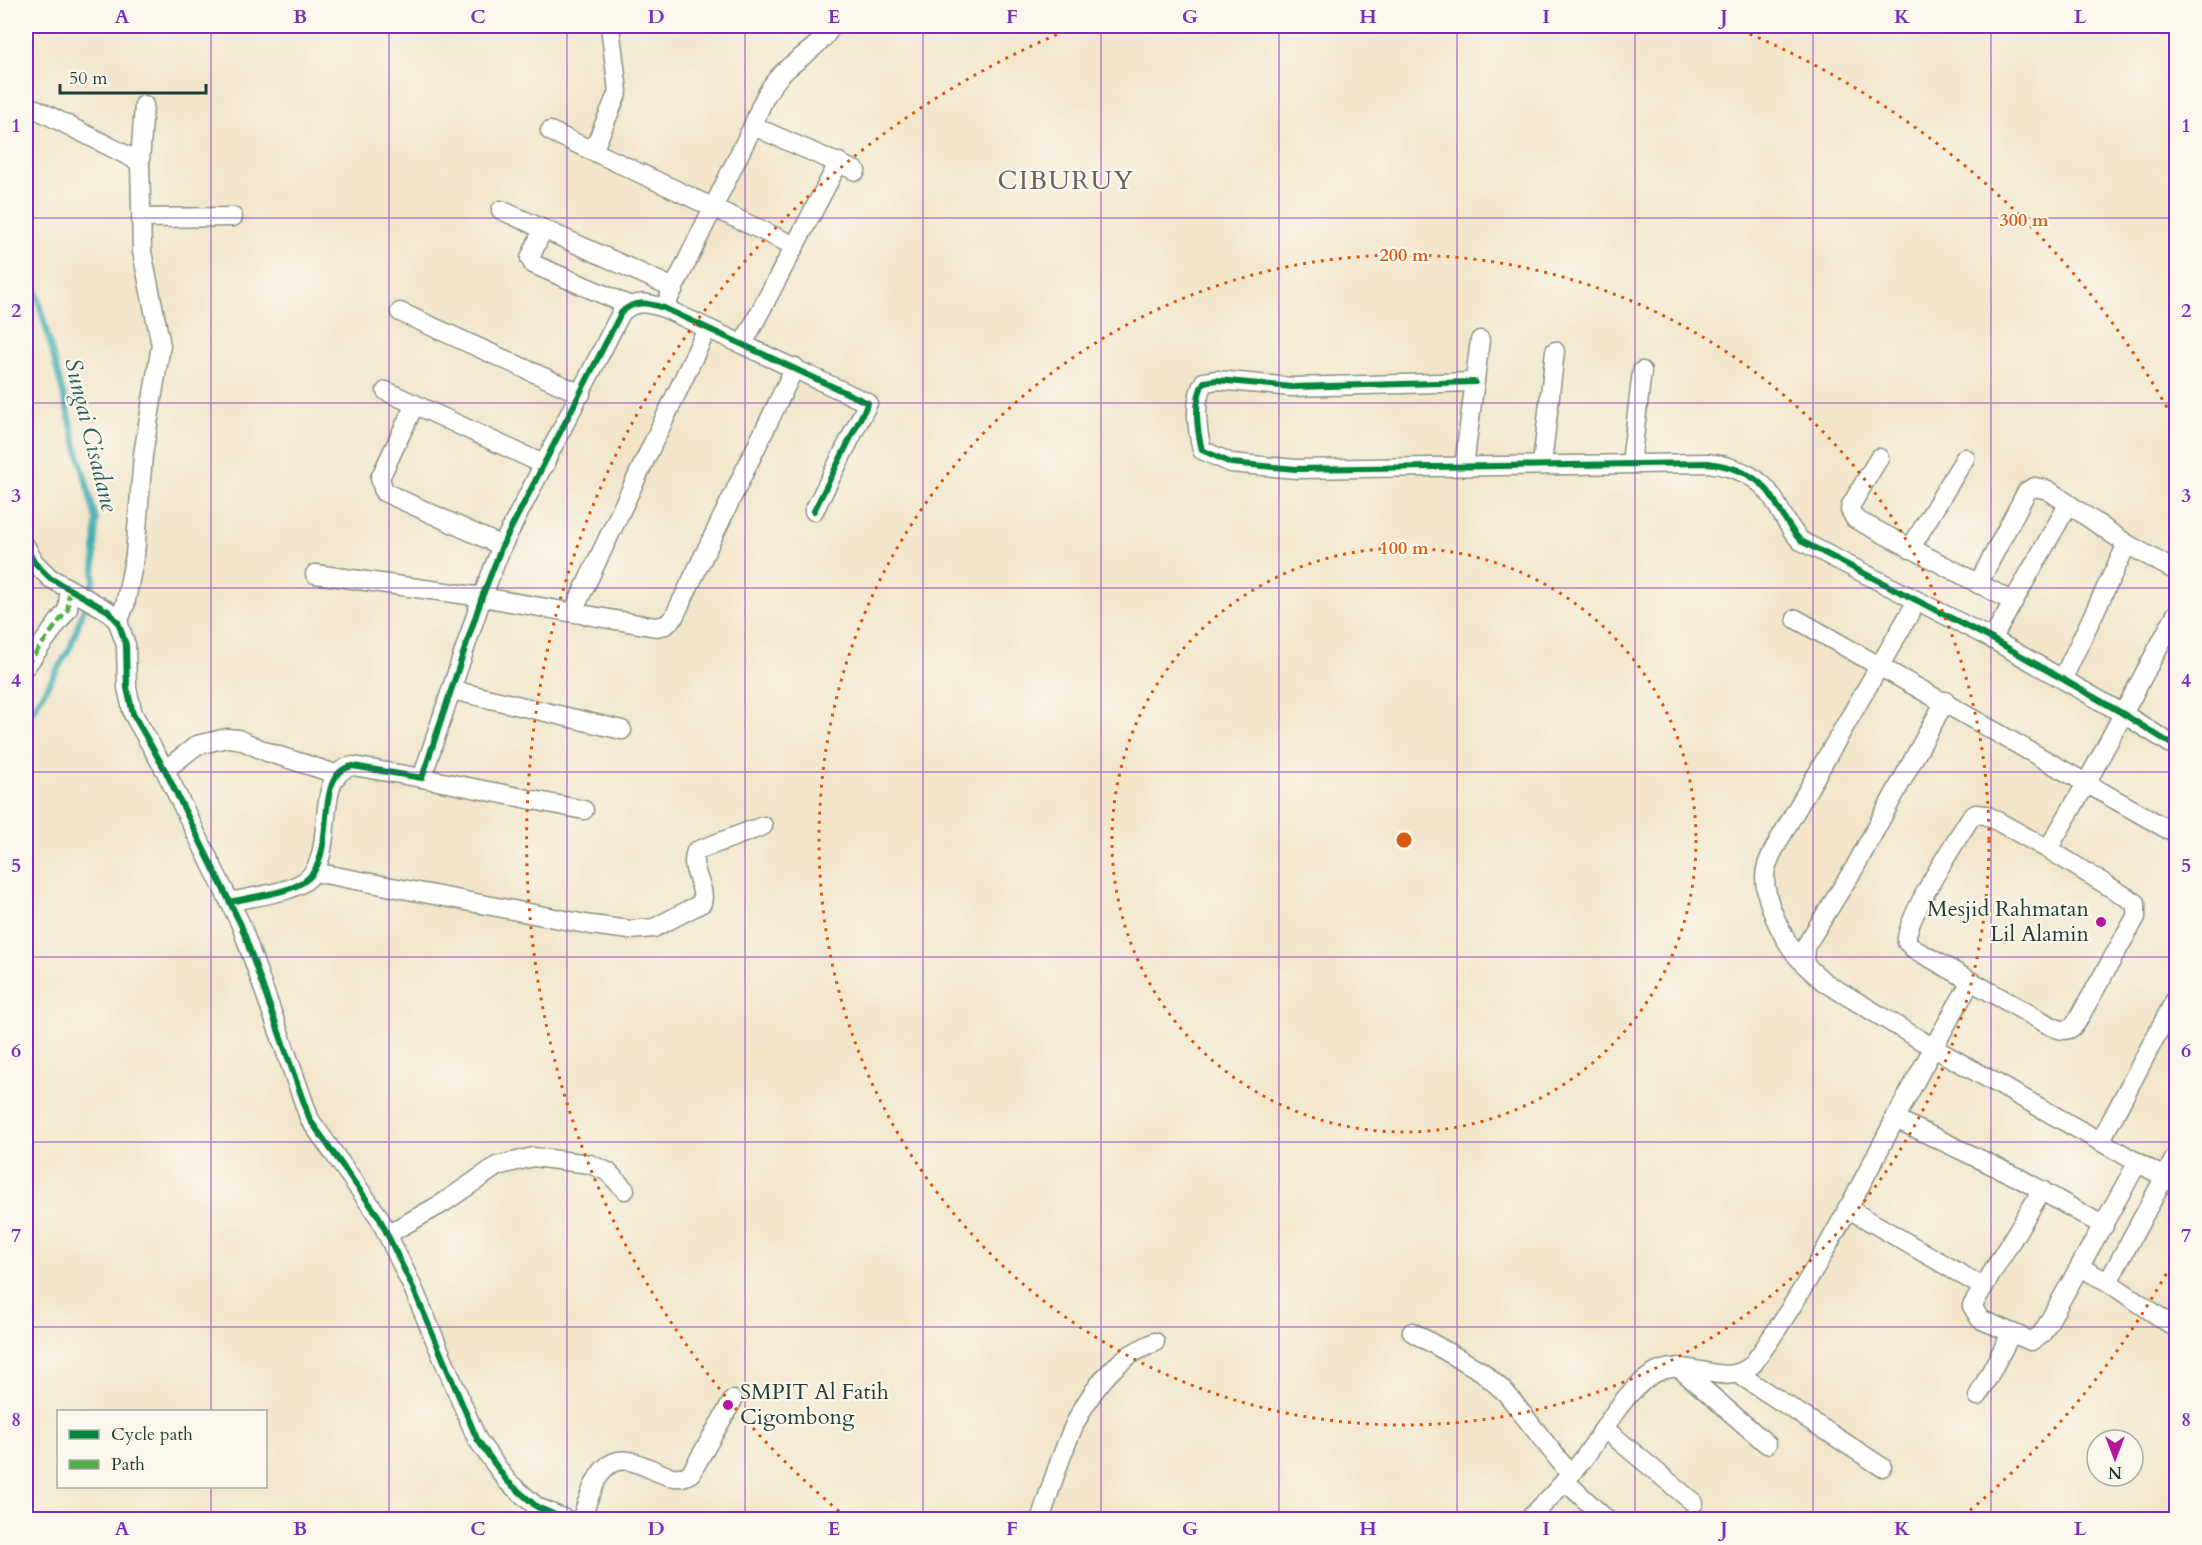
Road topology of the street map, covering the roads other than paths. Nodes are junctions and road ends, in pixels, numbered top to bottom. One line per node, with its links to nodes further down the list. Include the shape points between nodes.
1 (610, 26): 7 (street, via 618,93)
2 (832, 26): 5 (street, via 773,84 760,104)
3 (144, 105): 8 (street)
4 (36, 109): 8 (street)
5 (753, 126): 9 (street); 11 (street)
6 (550, 131): 7 (street)
7 (593, 151): 11 (street)
8 (140, 162): 14 (street)
9 (839, 162): 10 (street); 16 (street)
10 (856, 171)
11 (713, 207): 16 (street); 17 (street)
12 (501, 210): 15 (street)
13 (233, 217): 14 (street)
14 (141, 218): 52 (street, via 142,252 161,345 143,454 135,555)
15 (543, 229): 17 (street); 18 (street, via 532,250 533,264)
16 (795, 246): 23 (street)
17 (674, 288): 19 (street)
18 (628, 305): 19 (street, via 645,303); 29 (street)
19 (664, 308): 21 (street)
20 (400, 312): 29 (street)
21 (707, 329): 23 (street); 50 (street)
22 (1480, 340): 27 (street)
23 (743, 344): 25 (street)
24 (1555, 351): 34 (street)
25 (795, 367): 38 (street, via 864,400 868,406); 50 (street, via 674,618 656,627)
26 (1642, 371): 33 (street)
27 (1475, 382): 36 (street); 36 (street, via 1292,387 1217,380 1204,382 1198,393 1202,450 1231,463 1296,470)
28 (386, 391): 30 (street)
29 (581, 394): 35 (street)
30 (415, 404): 35 (street); 40 (street, via 389,454 380,477 381,487 391,496)
31 (1879, 458): 42 (street, via 1850,510 1855,519)
32 (1965, 458): 42 (street)
33 (1631, 463): 34 (street); 48 (street, via 1708,463 1742,472 1765,487 1801,541)
34 (1542, 464): 36 (street)
35 (545, 465): 40 (street)
36 (1464, 466)
37 (2068, 505): 39 (street); 45 (street, via 2041,487 2031,487); 49 (street)
38 (814, 512)
39 (2127, 544): 43 (street); 57 (street)
40 (502, 546): 47 (street)
41 (26, 548): 46 (street, via 50,578)
42 (1910, 549): 45 (street)
43 (2176, 571)
44 (315, 573): 47 (street)
45 (1977, 584): 49 (street)
46 (71, 591): 52 (street); 55 (street, via 68,609)
47 (482, 597): 50 (street); 58 (street)
48 (1917, 601): 54 (street); 56 (street)
49 (2012, 601): 54 (street)
50 (573, 612)
51 (2176, 614): 60 (street)
52 (113, 616): 63 (street, via 126,645 127,688 133,714)
53 (1796, 620): 56 (street)
54 (1992, 639): 57 (street)
55 (26, 666)
56 (1879, 667): 59 (street); 73 (street, via 1767,865 1770,906 1789,945)
57 (2062, 678): 60 (street)
58 (452, 690): 61 (street); 65 (street)
59 (1945, 701): 66 (street); 73 (street, via 1855,867 1805,947)
60 (2122, 712): 62 (street); 66 (street)
61 (622, 730)
62 (2176, 747)
63 (165, 770): 64 (street, via 196,745 226,738); 72 (street)
64 (336, 774): 65 (street, via 353,766); 71 (street)
65 (422, 778): 67 (street)
66 (2086, 784): 69 (street); 70 (street)
67 (584, 810)
68 (763, 826): 71 (street, via 696,851 693,862 702,903 669,922 643,930 591,925)
69 (2176, 834)
70 (2048, 849): 74 (street, via 1986,815 1976,814 1941,865 1906,938 1914,949); 74 (street, via 2131,898 2137,906 2136,917 2076,1023 2069,1030 2058,1029)
71 (314, 872): 72 (street, via 291,887)
72 (230, 902): 86 (street, via 253,955 303,1106)
73 (1804, 964): 76 (street, via 1824,982)
74 (1971, 982): 76 (street)
75 (2176, 998): 78 (street)
76 (1932, 1047): 77 (street); 78 (street)
77 (1894, 1118): 83 (street); 84 (street)
78 (2101, 1140): 80 (street)
79 (2176, 1156): 81 (street)
80 (2138, 1162): 81 (street); 85 (street)
81 (2171, 1181): 88 (street)
82 (625, 1190): 86 (street, via 608,1172 590,1164 533,1157 497,1166 443,1203)
83 (2042, 1190): 85 (street); 89 (street)
84 (1847, 1208): 89 (street); 95 (street, via 1769,1342)
85 (2104, 1226): 87 (street)
86 (387, 1234): 103 (street, via 477,1439 507,1481 537,1507)
87 (2081, 1268): 88 (street); 92 (street, via 2041,1335 2031,1341)
88 (2108, 1282): 90 (street)
89 (1983, 1287): 92 (street, via 1973,1302 1973,1311 1980,1319)
90 (2174, 1321)
91 (1412, 1332): 101 (street, via 1481,1371 1498,1386)
92 (2012, 1334): 96 (street)
93 (1155, 1342): 105 (street, via 1124,1359 1092,1391 1075,1422)
94 (1678, 1367): 95 (street); 98 (street, via 1660,1370 1641,1383); 99 (street)
95 (1740, 1375): 100 (street)
96 (1978, 1396)
97 (733, 1400): 104 (street, via 691,1473 674,1478 638,1463 616,1462 598,1477)
98 (1605, 1429): 101 (street); 102 (street)
99 (1767, 1444)
100 (1882, 1467)
101 (1567, 1478): 106 (street); 107 (street)
102 (1694, 1503)
103 (567, 1520)
104 (581, 1520)
105 (1040, 1520)
106 (1528, 1520)
107 (1607, 1520)

